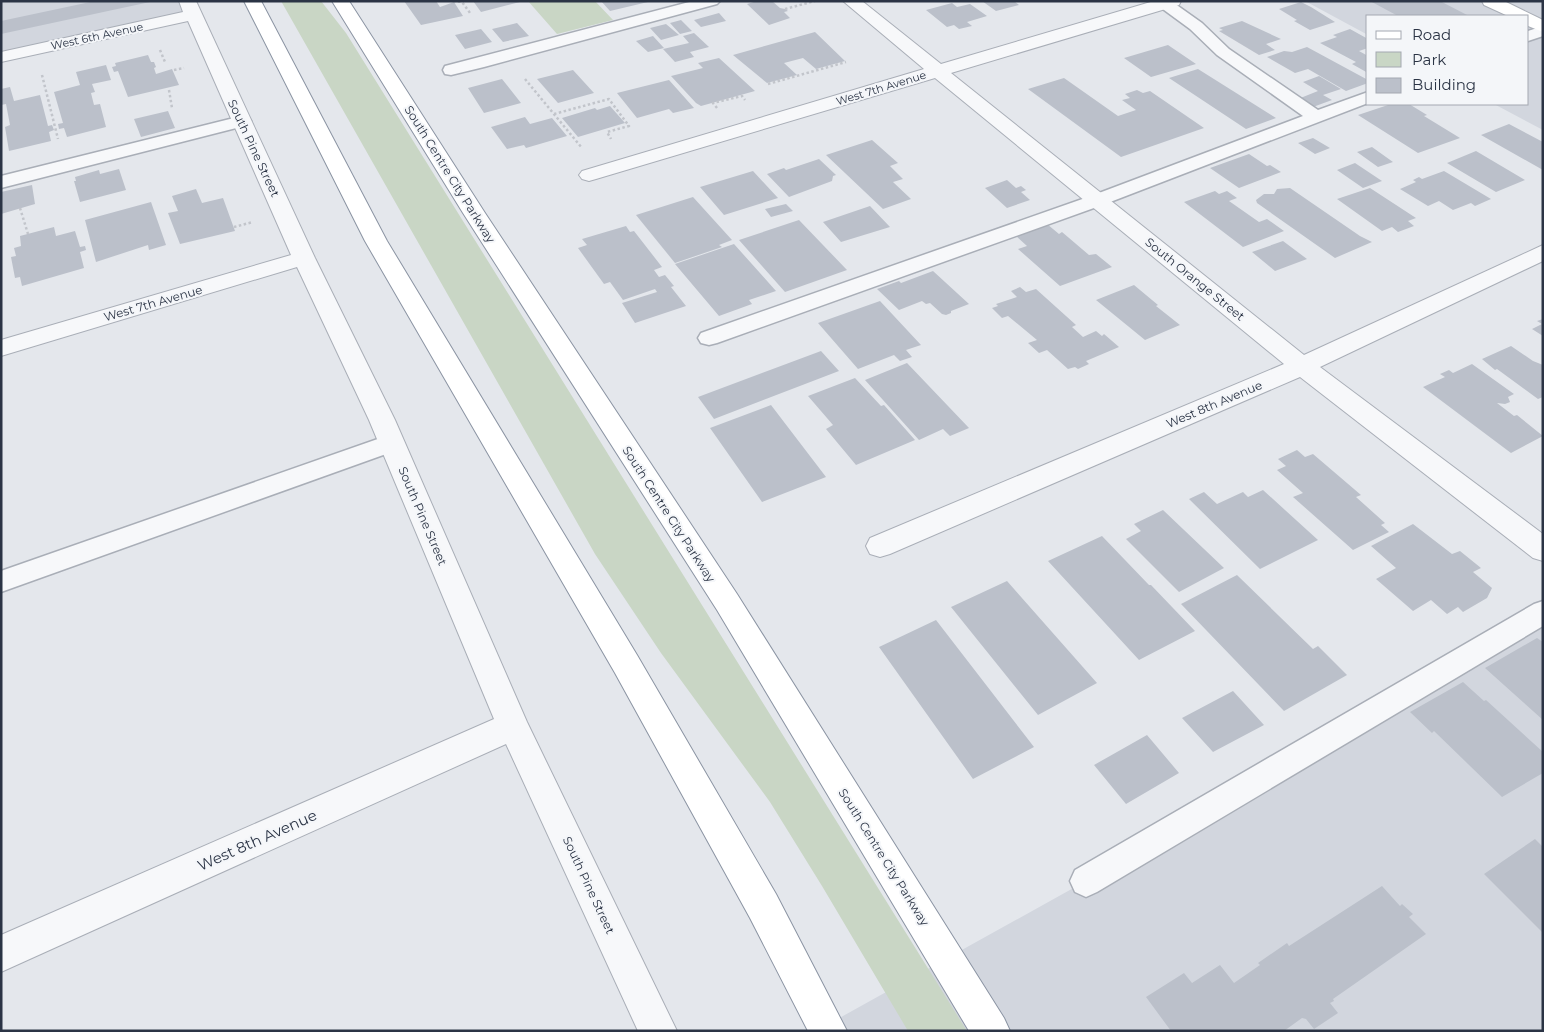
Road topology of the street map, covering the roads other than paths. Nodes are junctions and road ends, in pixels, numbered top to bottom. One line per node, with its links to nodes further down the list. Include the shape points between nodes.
1 (252, 1): 36 (main road, via 376,241 626,664 764,906)
2 (340, 1): 37 (main road, South Centre City Parkway, via 727,602)
3 (712, 1): 14 (lane)
4 (851, 1): 15 (street, South Orange Street)
5 (1490, 1): 8 (main road)
6 (1169, 2): 15 (street, West 7th Avenue); 17 (lane, via 1223,52)
7 (190, 8): 13 (street, West 6th Avenue); 18 (street, South Pine Street)
8 (1519, 15)
9 (1529, 20): 10 (main road)
10 (1543, 27)
11 (1543, 31): 12 (lane)
12 (1529, 36)
13 (1, 57)
14 (451, 70)
15 (937, 71): 19 (street, West 7th Avenue); 21 (street, South Orange Street)
16 (1366, 98): 17 (lane)
17 (1317, 117): 21 (lane)
18 (242, 121): 20 (lane); 23 (street, South Pine Street)
19 (589, 175)
20 (1, 182)
21 (1098, 200): 24 (lane); 26 (street, South Orange Street)
22 (1543, 252): 26 (street, West 8th Avenue)
23 (304, 258): 25 (street, West 7th Avenue); 27 (street, South Pine Street)
24 (709, 338)
25 (1, 348)
26 (1302, 366): 28 (street, West 8th Avenue); 29 (street, South Orange Street)
27 (392, 444): 30 (lane); 32 (street, South Pine Street)
28 (880, 546)
29 (1543, 550)
30 (1, 582)
31 (1543, 612): 33 (lane)
32 (513, 726): 34 (street, West 8th Avenue); 35 (street, South Pine Street)
33 (1086, 881)
34 (1, 954)
35 (658, 1031)
36 (828, 1031)
37 (992, 1031)

